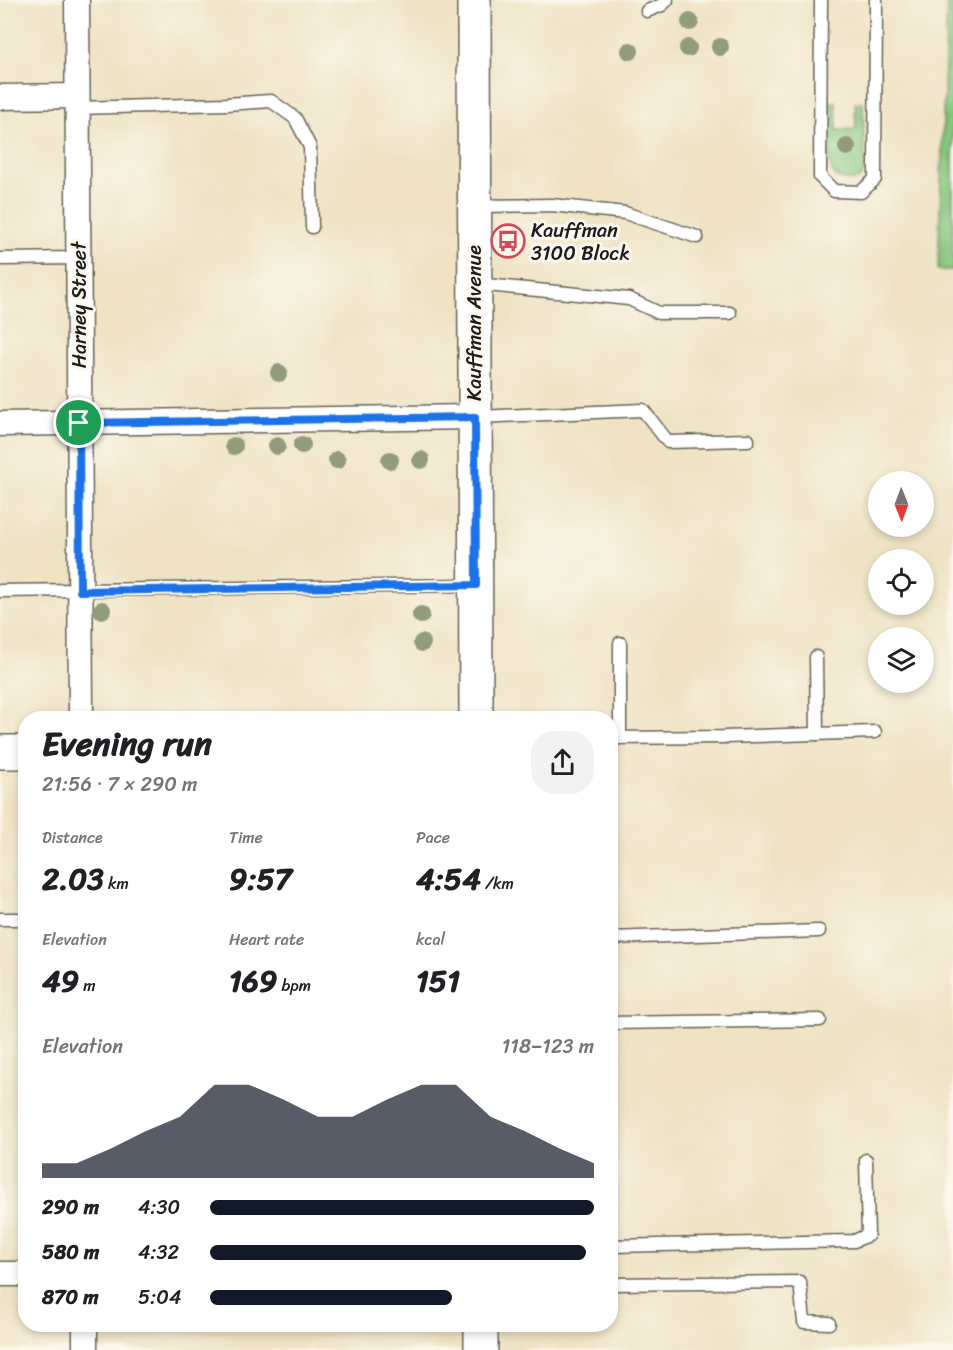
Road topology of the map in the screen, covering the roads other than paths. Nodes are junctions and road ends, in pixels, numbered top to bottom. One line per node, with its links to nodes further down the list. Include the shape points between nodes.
1 (77, 0): 8 (street, Harney Street)
2 (474, 0): 9 (street, Kauffman Avenue)
3 (667, 0): 6 (lane)
4 (821, 0): 5 (lane, via 820,177 834,191 861,192 875,179)
5 (876, 0)
6 (647, 11)
7 (0, 97): 8 (street)
8 (77, 102): 10 (lane, via 271,101 295,118 310,147); 12 (street, Harney Street)
9 (474, 206): 11 (lane, via 552,205 625,213); 14 (street, Kauffman Avenue)
10 (312, 227)
11 (697, 237)
12 (78, 258): 13 (lane); 17 (street, Harney Street)
13 (0, 259)
14 (474, 284): 15 (lane, via 629,299 659,313); 16 (street, Kauffman Avenue)
15 (730, 314)
16 (475, 417): 17 (street); 19 (lane, via 644,410 668,442); 20 (street, Kauffman Avenue)
17 (79, 423): 18 (street); 22 (street, Harney Street)
18 (0, 424)
19 (748, 440)
20 (476, 585): 22 (lane); 26 (street, Kauffman Avenue)
21 (0, 591): 22 (lane)
22 (80, 591): 25 (street, Harney Street)
23 (620, 643): 27 (lane)
24 (816, 657): 29 (lane)
25 (81, 711)
26 (476, 711)
27 (616, 711)
28 (875, 732): 29 (lane)
29 (817, 734): 30 (lane)
30 (618, 738)
31 (0, 752): 32 (street)
32 (18, 752)
33 (18, 919): 34 (lane)
34 (0, 920)
35 (819, 932): 36 (lane)
36 (618, 938)
37 (820, 1020): 38 (lane)
38 (618, 1023)
39 (866, 1160): 40 (lane, via 868,1235 854,1241)
40 (618, 1246)
41 (0, 1274): 42 (street)
42 (18, 1274)
43 (618, 1284): 44 (lane, via 800,1282 804,1322)
44 (829, 1323)
45 (85, 1332): 47 (street)
46 (481, 1332): 48 (street)
47 (85, 1350)
48 (481, 1350)

